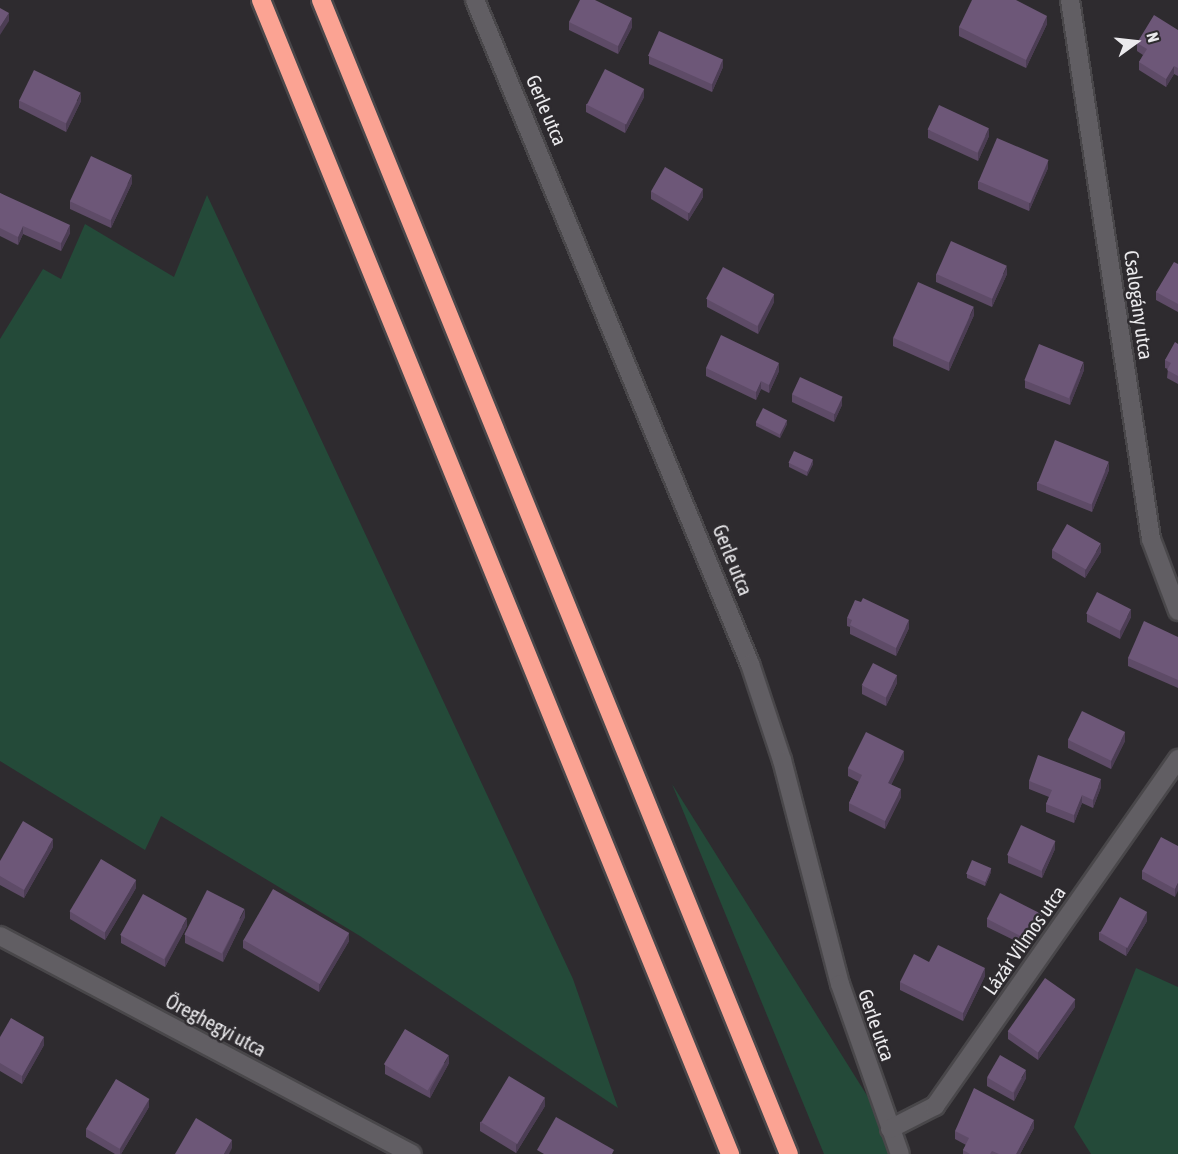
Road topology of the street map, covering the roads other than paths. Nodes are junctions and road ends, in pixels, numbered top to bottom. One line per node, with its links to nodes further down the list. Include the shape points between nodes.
1 (261, 0): 10 (highway)
2 (321, 0): 11 (highway)
3 (475, 0): 8 (street, Gerle utca, via 750,664 782,760 840,984)
4 (1070, 0): 5 (street, Csalogány utca, via 1151,539)
5 (1178, 611)
6 (1178, 759): 8 (street, Lázár Vilmos utca, via 935,1106)
7 (0, 936): 9 (street, Öreghegyi utca)
8 (890, 1129): 12 (street, Gerle utca)
9 (412, 1154)
10 (730, 1154)
11 (789, 1154)
12 (900, 1154)

